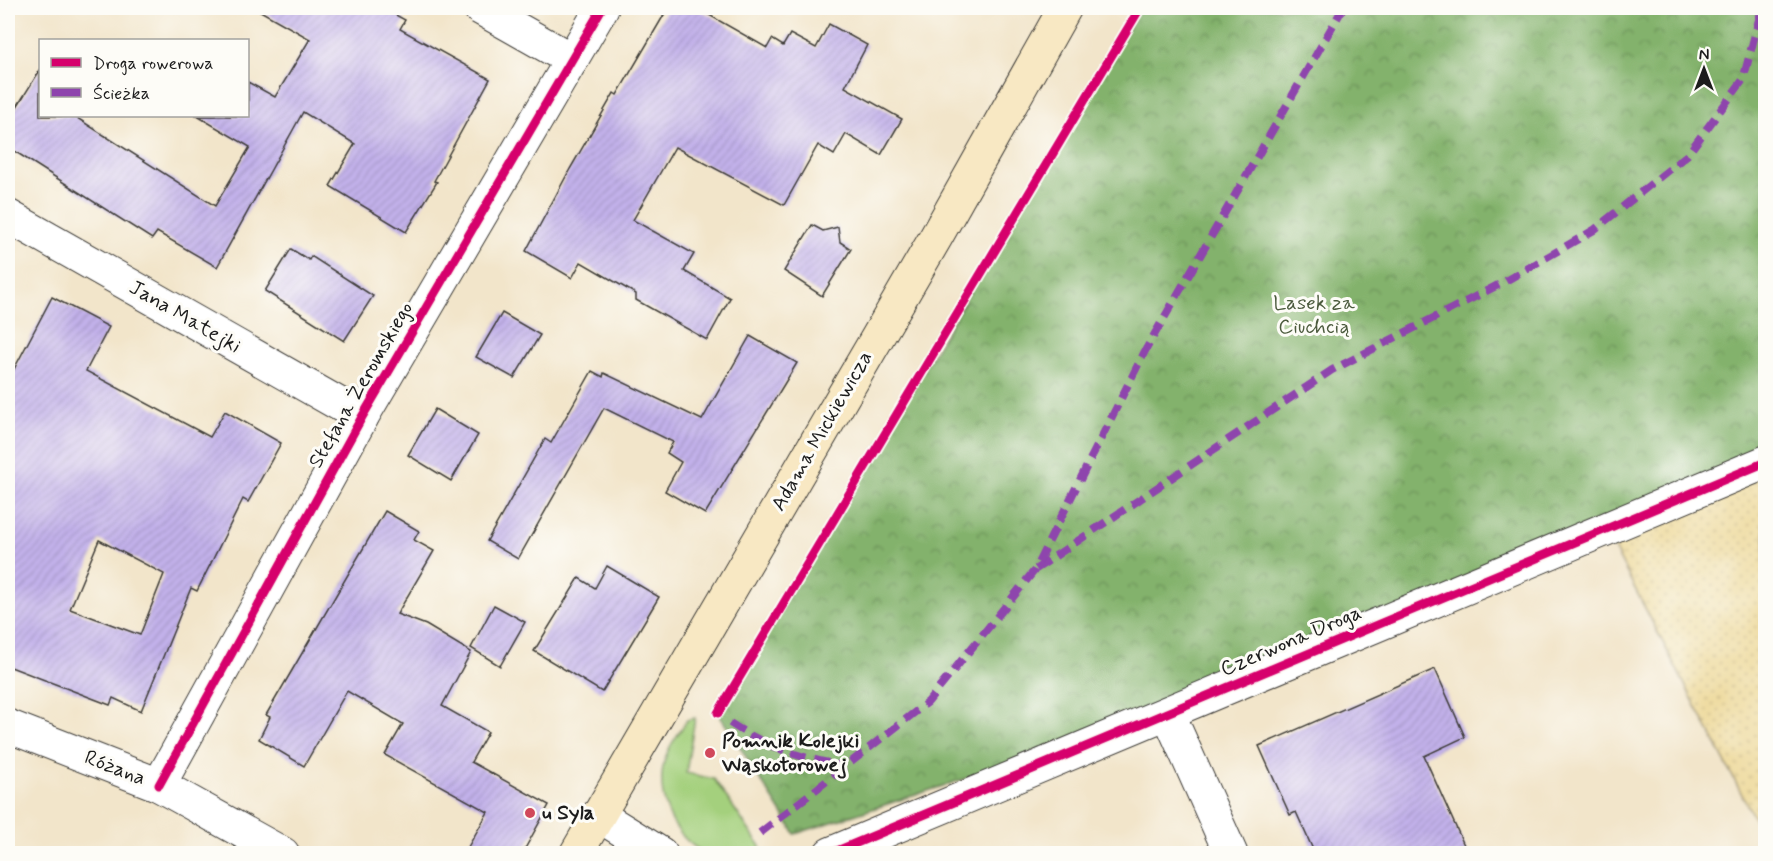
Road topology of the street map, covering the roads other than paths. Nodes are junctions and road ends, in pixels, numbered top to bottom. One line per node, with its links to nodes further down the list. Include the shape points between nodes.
1 (480, 8): 4 (street)
2 (602, 8): 4 (street, Stefana Żeromskiego)
3 (1065, 8): 11 (main road, Adama Mickiewicza, via 936,237)
4 (572, 60): 6 (street, Stefana Żeromskiego)
5 (8, 216): 6 (street, Jana Matejki)
6 (362, 417): 10 (street, Stefana Żeromskiego)
7 (1766, 462): 8 (street, Czerwona Droga)
8 (1168, 713): 15 (street, Czerwona Droga); 16 (street)
9 (8, 726): 10 (street, Różana)
10 (159, 785): 12 (street, Różana)
11 (598, 815): 13 (main road, Adama Mickiewicza); 14 (street)
12 (283, 854)
13 (576, 854)
14 (661, 854)
15 (830, 854)
16 (1231, 854)

